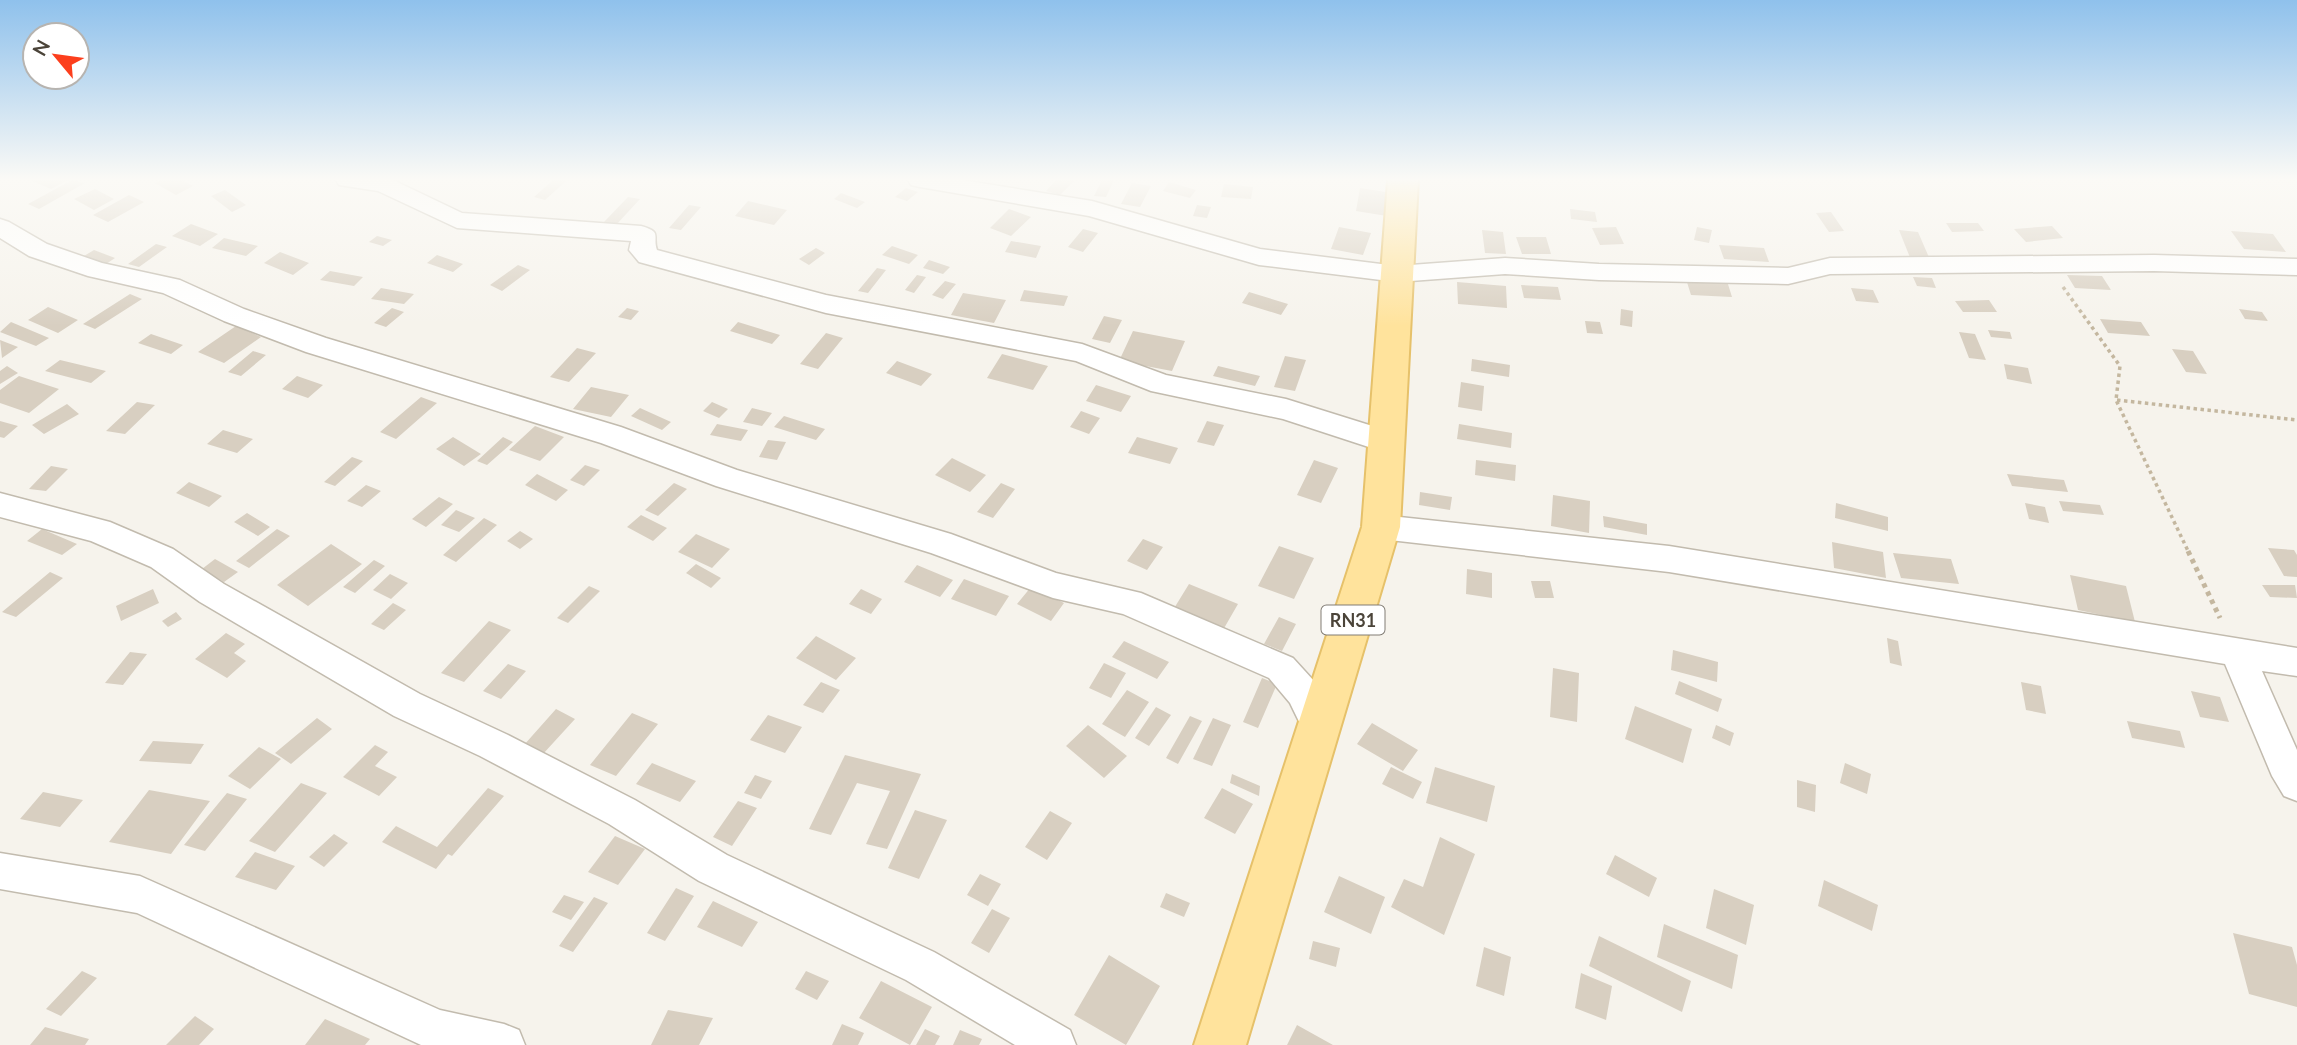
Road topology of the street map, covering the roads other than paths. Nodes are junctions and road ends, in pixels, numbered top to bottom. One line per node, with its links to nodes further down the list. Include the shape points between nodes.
1 (4, 229): 12 (street, via 38,250 97,270 171,286 316,345 611,435 727,478 940,543 1054,585 1129,602 1281,668 1302,692)
2 (573, 229): 7 (street, via 642,234 642,250 648,256 834,306 1082,353 1161,384 1286,409)
3 (1161, 229): 6 (street, via 1259,257)
4 (1400, 229): 6 (main road, RN31)
5 (2297, 267): 6 (street, via 1830,266 1788,276 1505,265)
6 (1397, 274): 7 (main road, RN31)
7 (1387, 442): 9 (main road, RN31)
8 (0, 505): 16 (street, via 99,531 162,558 212,593 407,705 622,812 713,868 920,966)
9 (1381, 527): 10 (street, via 1668,559); 12 (main road, RN31)
10 (2237, 652): 11 (street); 13 (street)
11 (2297, 662)
12 (1320, 727): 17 (main road, RN31)
13 (2297, 784)
14 (0, 871): 15 (street, via 140,895 438,1031)
15 (504, 1045)
16 (1055, 1045)
17 (1220, 1045)

